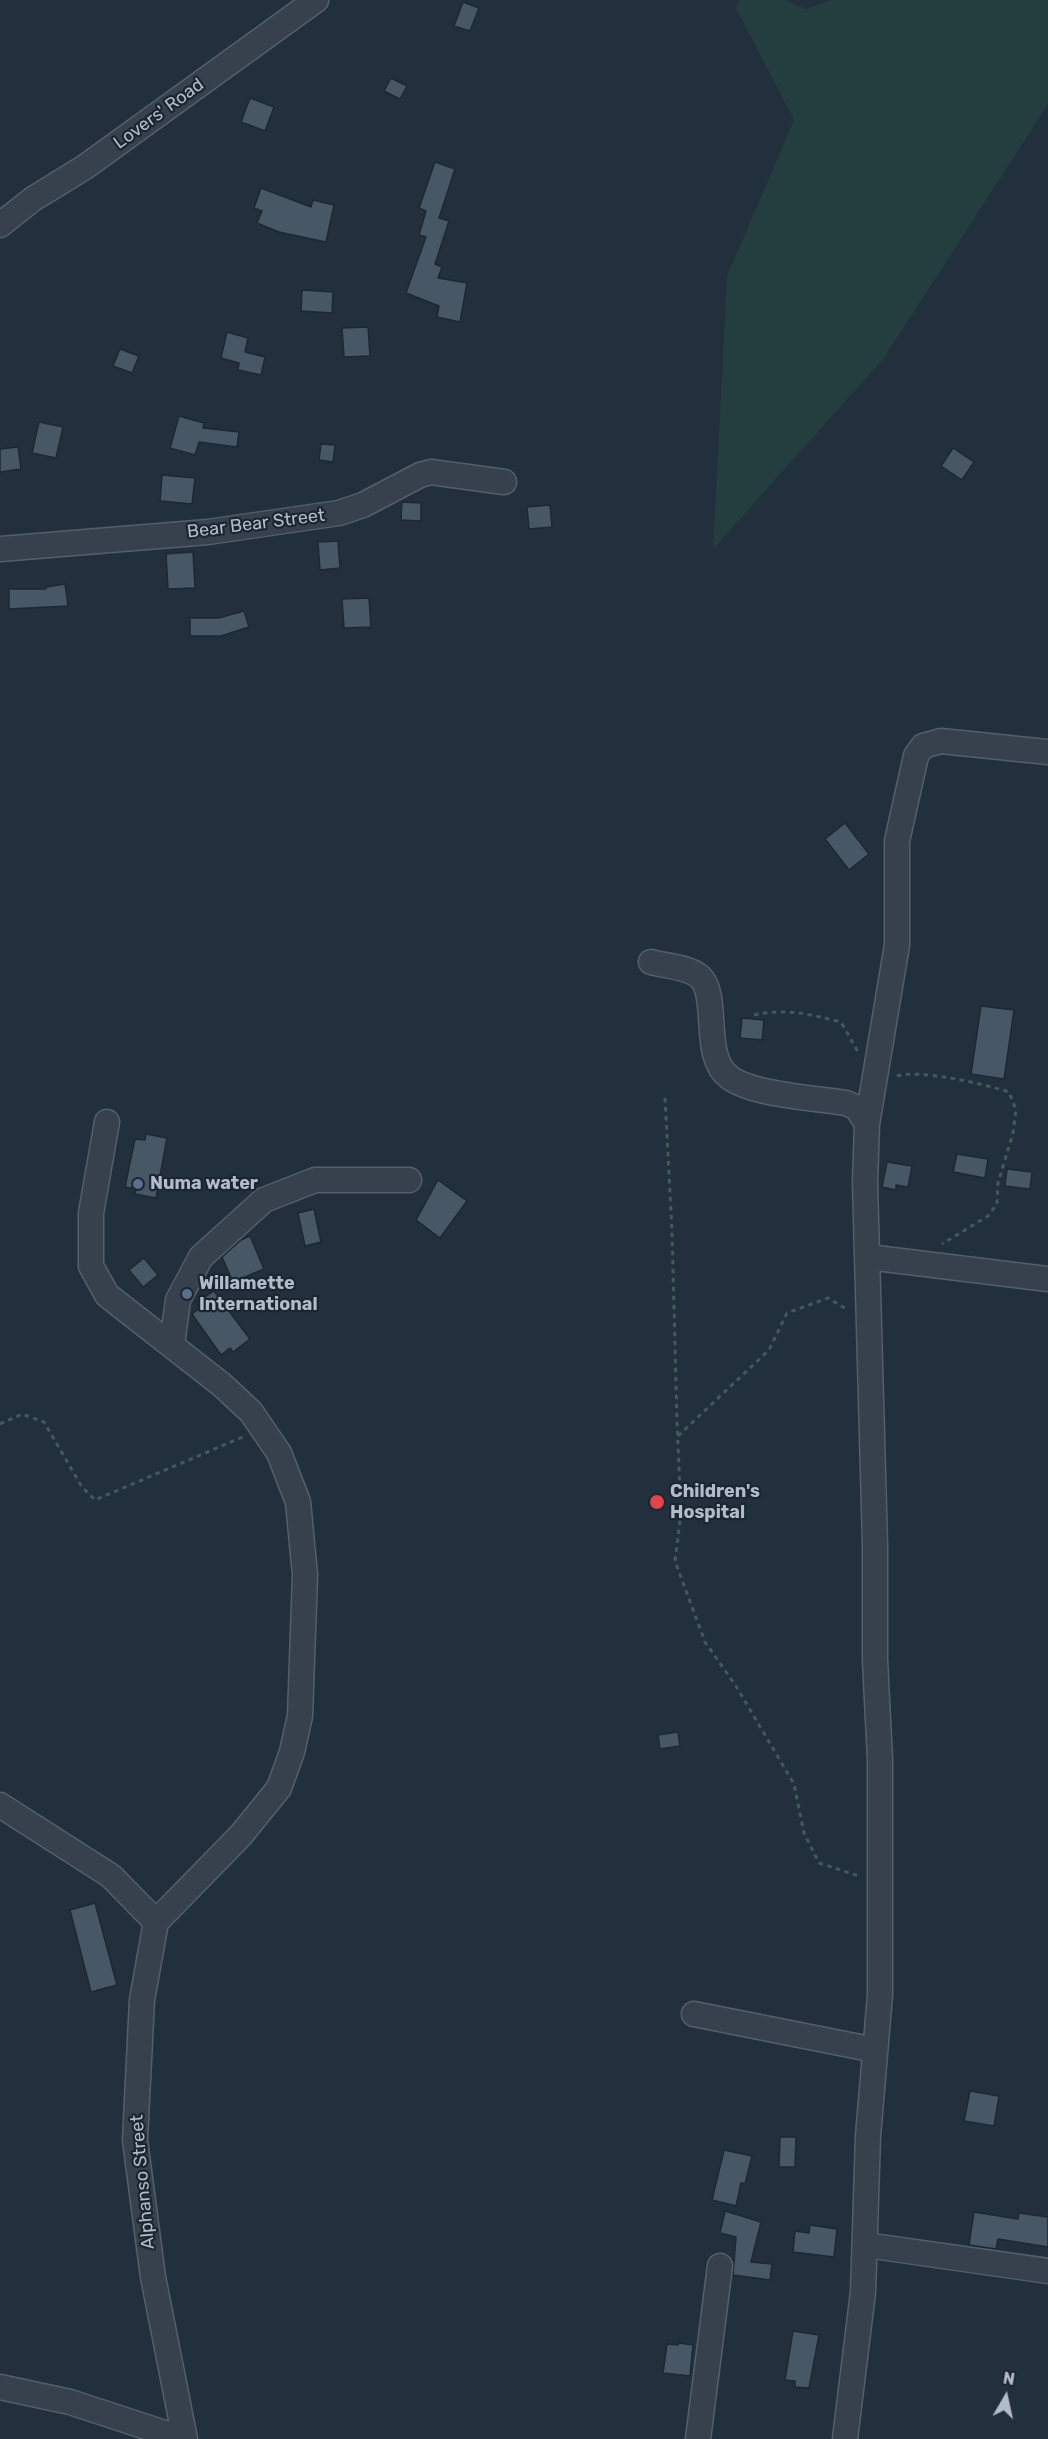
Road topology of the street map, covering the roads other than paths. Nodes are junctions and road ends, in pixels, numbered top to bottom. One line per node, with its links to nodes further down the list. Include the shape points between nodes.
1 (316, 0): 2 (street, Lovers' Road)
2 (0, 225)
3 (504, 482): 4 (street, Bear Bear Street, via 431,472 339,513 208,532)
4 (0, 549)
5 (1048, 752): 8 (street, via 941,741 923,746 916,756 897,841 897,945)
6 (651, 962): 8 (street, via 700,978 708,992 712,1040 719,1062 731,1079 749,1088 846,1104 857,1108)
7 (106, 1122): 12 (street, via 91,1213 91,1266 107,1294)
8 (867, 1124): 10 (street)
9 (409, 1180): 12 (street, via 315,1180 264,1200 201,1257 178,1300)
10 (868, 1257): 11 (street); 16 (street, via 881,1883)
11 (1048, 1279)
12 (172, 1346): 14 (street, via 244,1405 279,1453 298,1502 305,1575 298,1725 279,1788 241,1835)
13 (0, 1805): 14 (street, via 111,1876)
14 (156, 1922): 21 (street, Alphanso Street, via 142,2000 135,2140 153,2277)
15 (693, 2014): 16 (street)
16 (876, 2050): 17 (street, via 868,2136)
17 (866, 2245): 19 (street); 23 (street)
18 (720, 2266): 22 (street)
19 (1048, 2271)
20 (0, 2387): 21 (street, via 70,2402)
21 (184, 2439)
22 (698, 2439)
23 (845, 2439)

